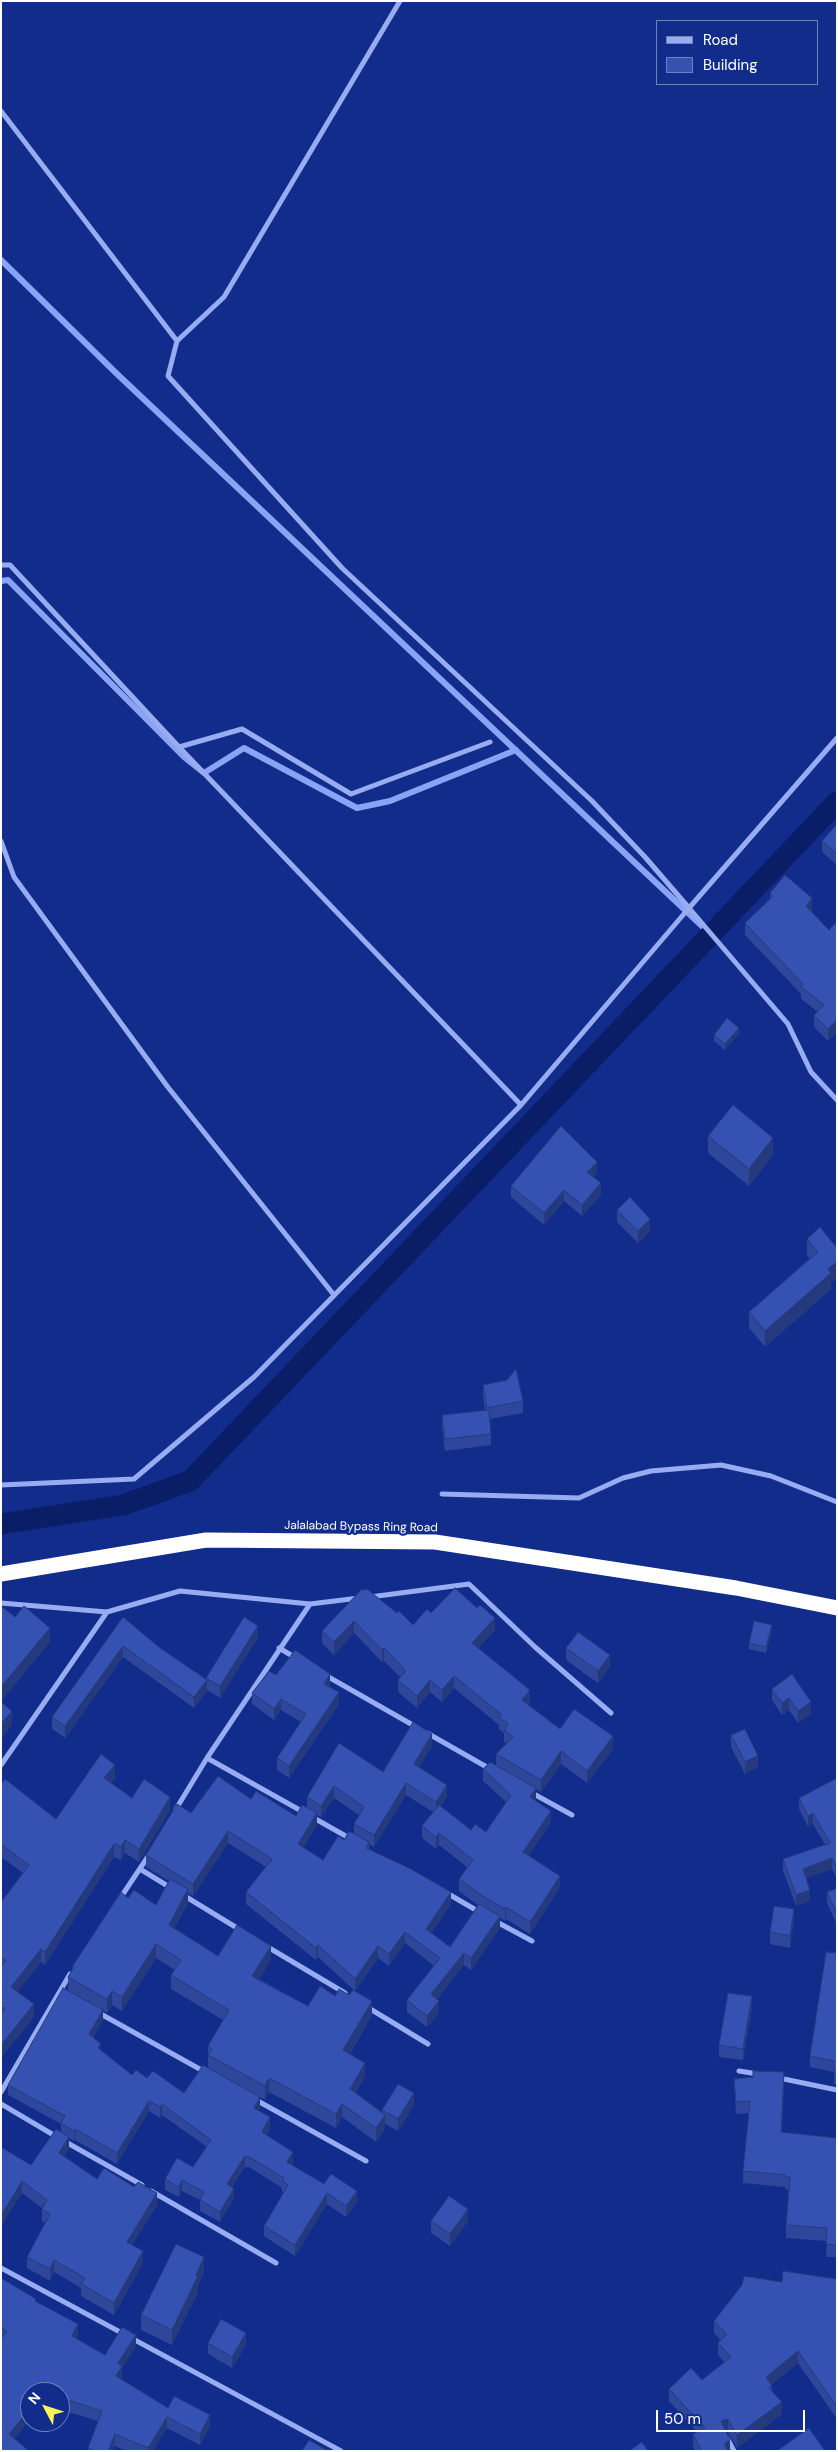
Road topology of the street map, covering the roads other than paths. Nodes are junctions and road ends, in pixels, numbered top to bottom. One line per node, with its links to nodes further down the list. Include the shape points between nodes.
1 (400, 1): 3 (street, via 224,297)
2 (1, 111): 3 (street)
3 (177, 341): 9 (street, via 168,376 342,568 592,801)
4 (1, 565): 7 (street, via 10,565)
5 (837, 738): 9 (street)
6 (490, 742): 7 (street, via 352,794 242,729)
7 (179, 747): 11 (street)
8 (1, 841): 12 (street, via 14,877 167,1086)
9 (689, 908): 10 (street, via 788,1024 811,1072); 11 (street)
10 (837, 1100)
11 (521, 1105): 12 (street)
12 (334, 1295): 13 (street, via 254,1377 134,1479)
13 (1, 1485)
14 (442, 1494): 15 (street, via 579,1498 623,1478 651,1471 721,1465 771,1476)
15 (837, 1502)
16 (1, 1574): 19 (highway, Jalalabad Bypass Ring Road, via 206,1540 435,1542 736,1588)
17 (1, 1603): 20 (street)
18 (310, 1604): 20 (street, via 180,1591); 21 (street); 24 (street, via 469,1584)
19 (837, 1608)
20 (107, 1612): 26 (street)
21 (279, 1648): 22 (street); 25 (street)
22 (305, 1663)
23 (322, 1673): 27 (street)
24 (611, 1713)
25 (207, 1758): 29 (street); 32 (street)
26 (1, 1765)
27 (494, 1771)
28 (529, 1791): 30 (street)
29 (174, 1813)
30 (572, 1815)
31 (154, 1845): 33 (street)
32 (361, 1845)
33 (140, 1869): 35 (street); 36 (street)
34 (438, 1888): 38 (street)
35 (113, 1910)
36 (250, 1936)
37 (259, 1941): 42 (street)
38 (532, 1941)
39 (75, 1967): 40 (street)
40 (59, 1991): 41 (street); 49 (street)
41 (67, 1996)
42 (352, 1998)
43 (360, 2003): 45 (street)
44 (93, 2010): 47 (street)
45 (428, 2044)
46 (739, 2070): 48 (street)
47 (212, 2076)
48 (837, 2090)
49 (1, 2092)
50 (247, 2095): 52 (street)
51 (1, 2104): 53 (street)
52 (366, 2161)
53 (276, 2263)
54 (1, 2268): 56 (street)
55 (725, 2434): 57 (street)
56 (340, 2451)
57 (734, 2451)

